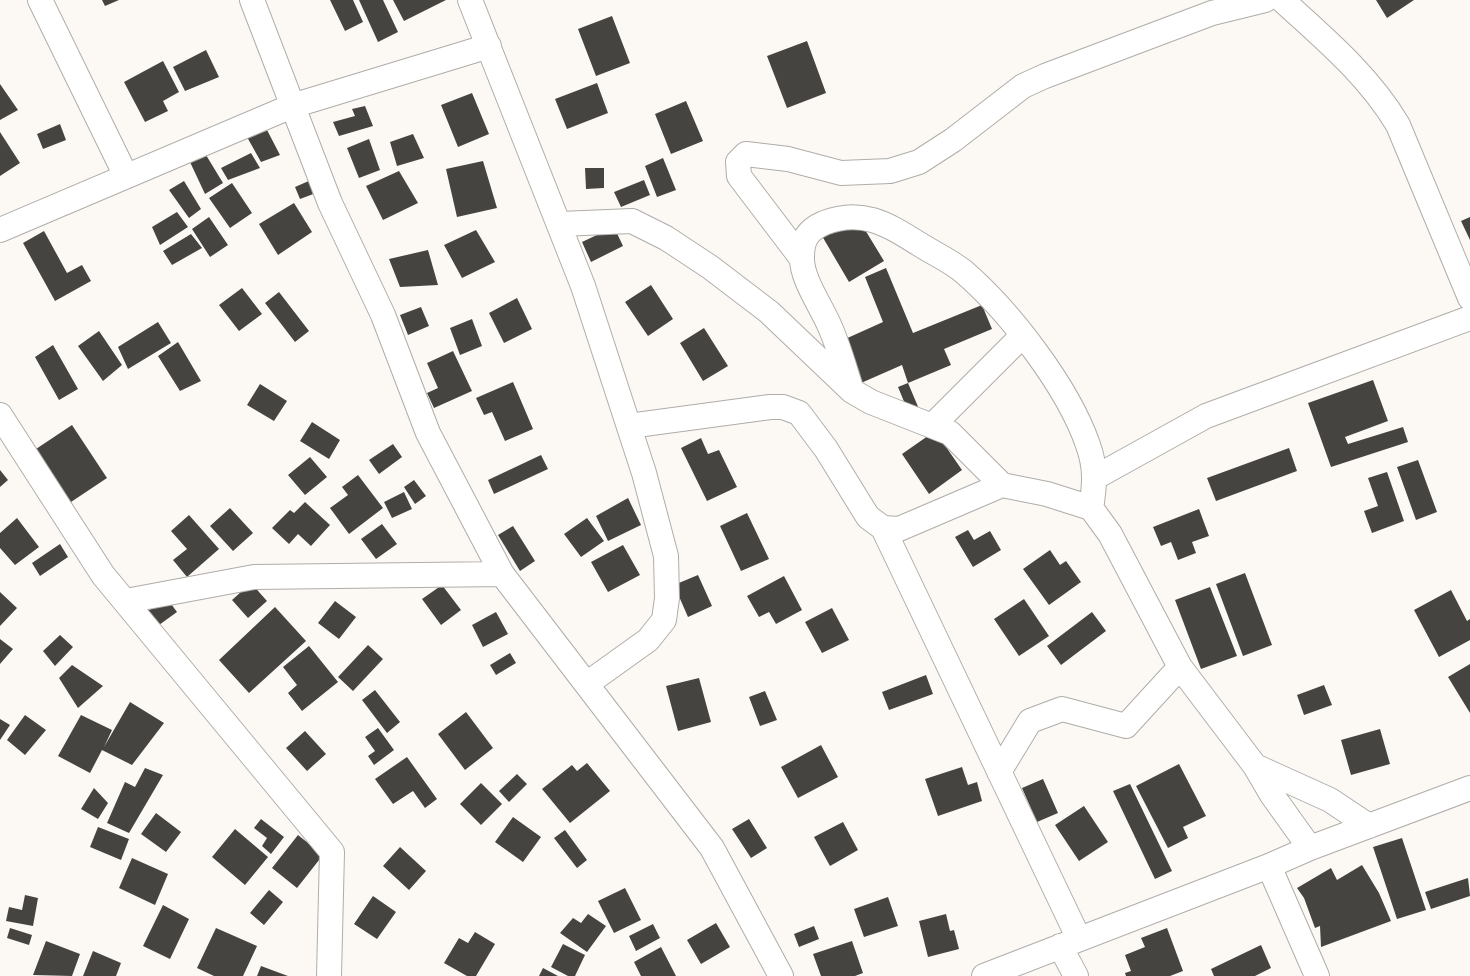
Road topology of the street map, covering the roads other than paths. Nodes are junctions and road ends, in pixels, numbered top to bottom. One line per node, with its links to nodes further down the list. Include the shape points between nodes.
1 (40, 0): 8 (street)
2 (252, 0): 7 (street)
3 (470, 0): 6 (street)
4 (1265, 0): 11 (street, via 1202,17 1023,86 919,162 898,168 841,173 788,159 746,154 738,162 739,176)
5 (1282, 0): 12 (street, via 1346,59 1390,112)
6 (489, 46): 7 (street); 9 (street)
7 (292, 106): 8 (street); 23 (street, via 330,204 383,315 428,433)
8 (126, 176): 10 (street)
9 (560, 224): 15 (street, via 632,221 666,238 769,312); 18 (street)
10 (0, 230)
11 (802, 259): 14 (street, via 805,236 812,228 856,215 887,226 962,271); 15 (street)
12 (1470, 298)
13 (1470, 318): 19 (street, via 1206,416)
14 (1022, 336): 17 (street); 19 (street, via 1060,386 1088,444)
15 (852, 391): 17 (street, via 871,402)
16 (0, 415): 24 (street, via 103,575)
17 (933, 425): 20 (street, via 950,433)
18 (629, 426): 22 (street, via 783,406 800,413 868,517); 26 (street, via 666,556 664,620 648,640)
19 (1096, 477): 21 (street)
20 (1002, 485): 21 (street, via 1047,494); 22 (street, via 899,529)
21 (1091, 508): 25 (street, via 1110,534)
22 (883, 528): 28 (street)
23 (502, 574): 24 (street, via 254,577); 26 (street)
24 (126, 601): 34 (street, via 332,852)
25 (1180, 667): 27 (street); 28 (street, via 1126,726 1062,709 1030,722)
26 (588, 683): 35 (street, via 712,848)
27 (1255, 766): 30 (street, via 1330,800); 31 (street)
28 (999, 772): 33 (street)
29 (1470, 788): 30 (street)
30 (1368, 826): 31 (street)
31 (1310, 848): 32 (street)
32 (1269, 866): 33 (street); 38 (street)
33 (1070, 943): 36 (street); 37 (street)
34 (329, 976)
35 (781, 976)
36 (984, 976)
37 (1076, 976)
38 (1317, 976)

